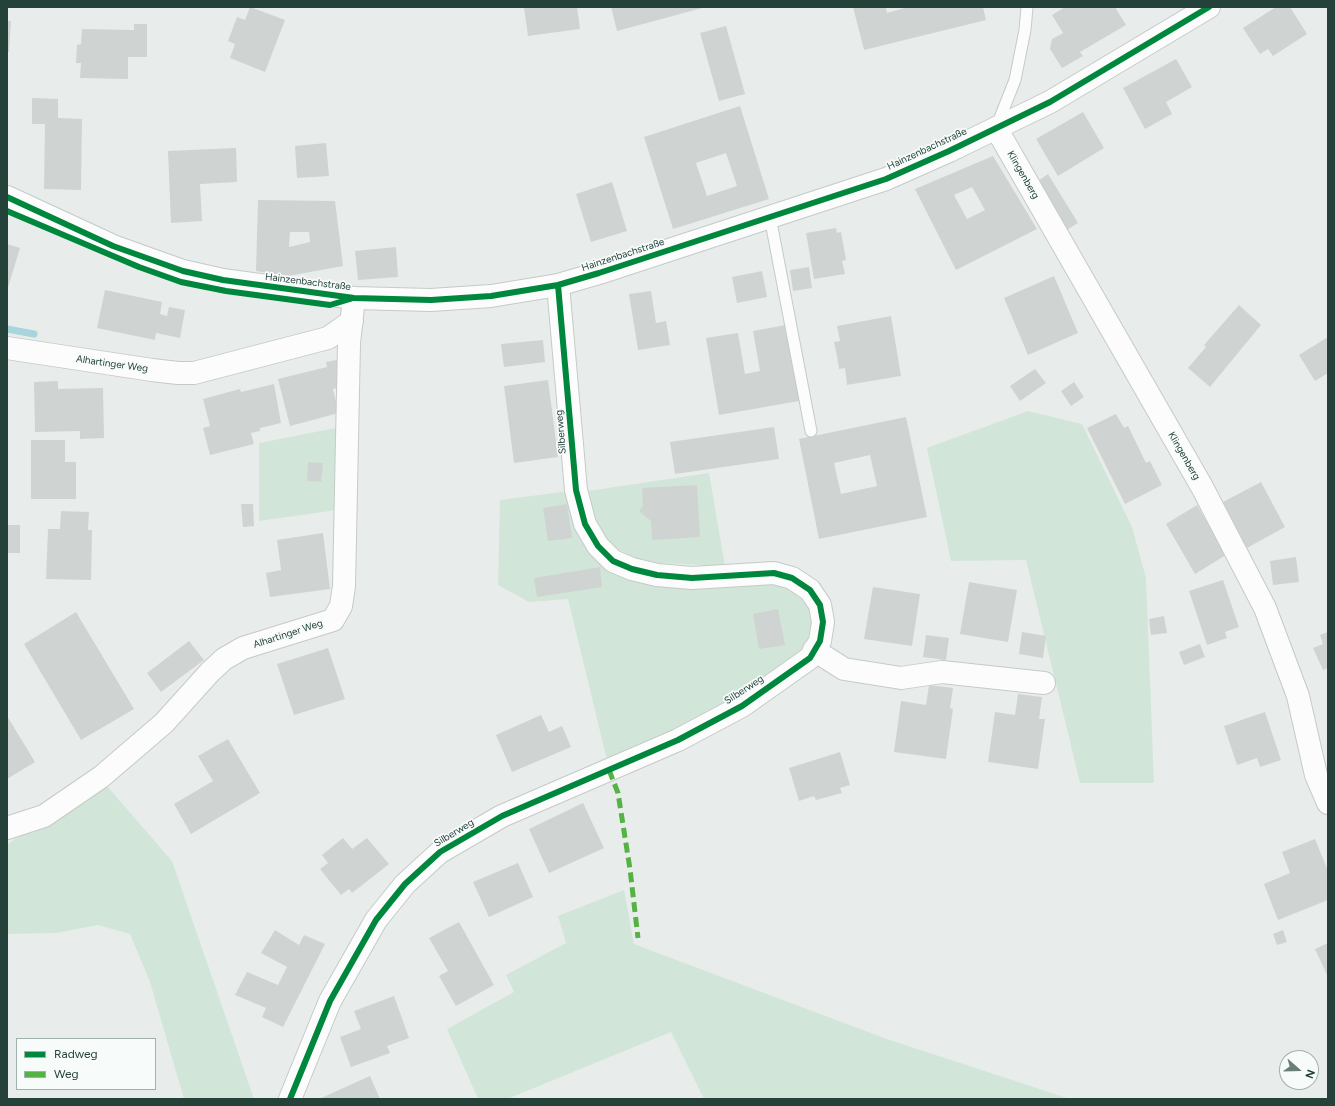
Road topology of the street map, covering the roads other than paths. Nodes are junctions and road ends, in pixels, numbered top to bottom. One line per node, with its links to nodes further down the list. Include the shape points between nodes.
1 (1027, 7): 3 (lane, via 1025,30 1014,80)
2 (1209, 7): 3 (street, Hainzenbachstraße, via 1050,102)
3 (996, 128): 5 (street, Hainzenbachstraße, via 886,179); 13 (street, Klingenberg, via 1202,487 1265,608 1298,696 1316,775)
4 (7, 197): 7 (street, Hainzenbachstraße, via 113,246 183,271 223,280)
5 (770, 217): 6 (street, Hainzenbachstraße); 10 (lane)
6 (558, 285): 7 (street, Hainzenbachstraße, via 463,299); 11 (street, Silberweg, via 576,490 585,524 598,546 613,561 657,575 692,578 774,573 792,578 810,590 820,605 823,622 820,641)
7 (354, 298): 8 (street, Alhartinger Weg)
8 (352, 320): 9 (street, Alhartinger Weg, via 328,338 194,373 152,370); 14 (street, Alhartinger Weg, via 349,343 344,586 341,606 333,620 243,648 224,659 164,723 101,777 44,816)
9 (7, 348)
10 (811, 431)
11 (814, 650): 12 (street, via 844,668 901,678 942,672); 15 (street, Silberweg, via 810,658 742,706 678,740 502,816 440,852 405,884 376,920 330,1001)
12 (1044, 683)
13 (1328, 803)
14 (7, 828)
15 (290, 1099)

